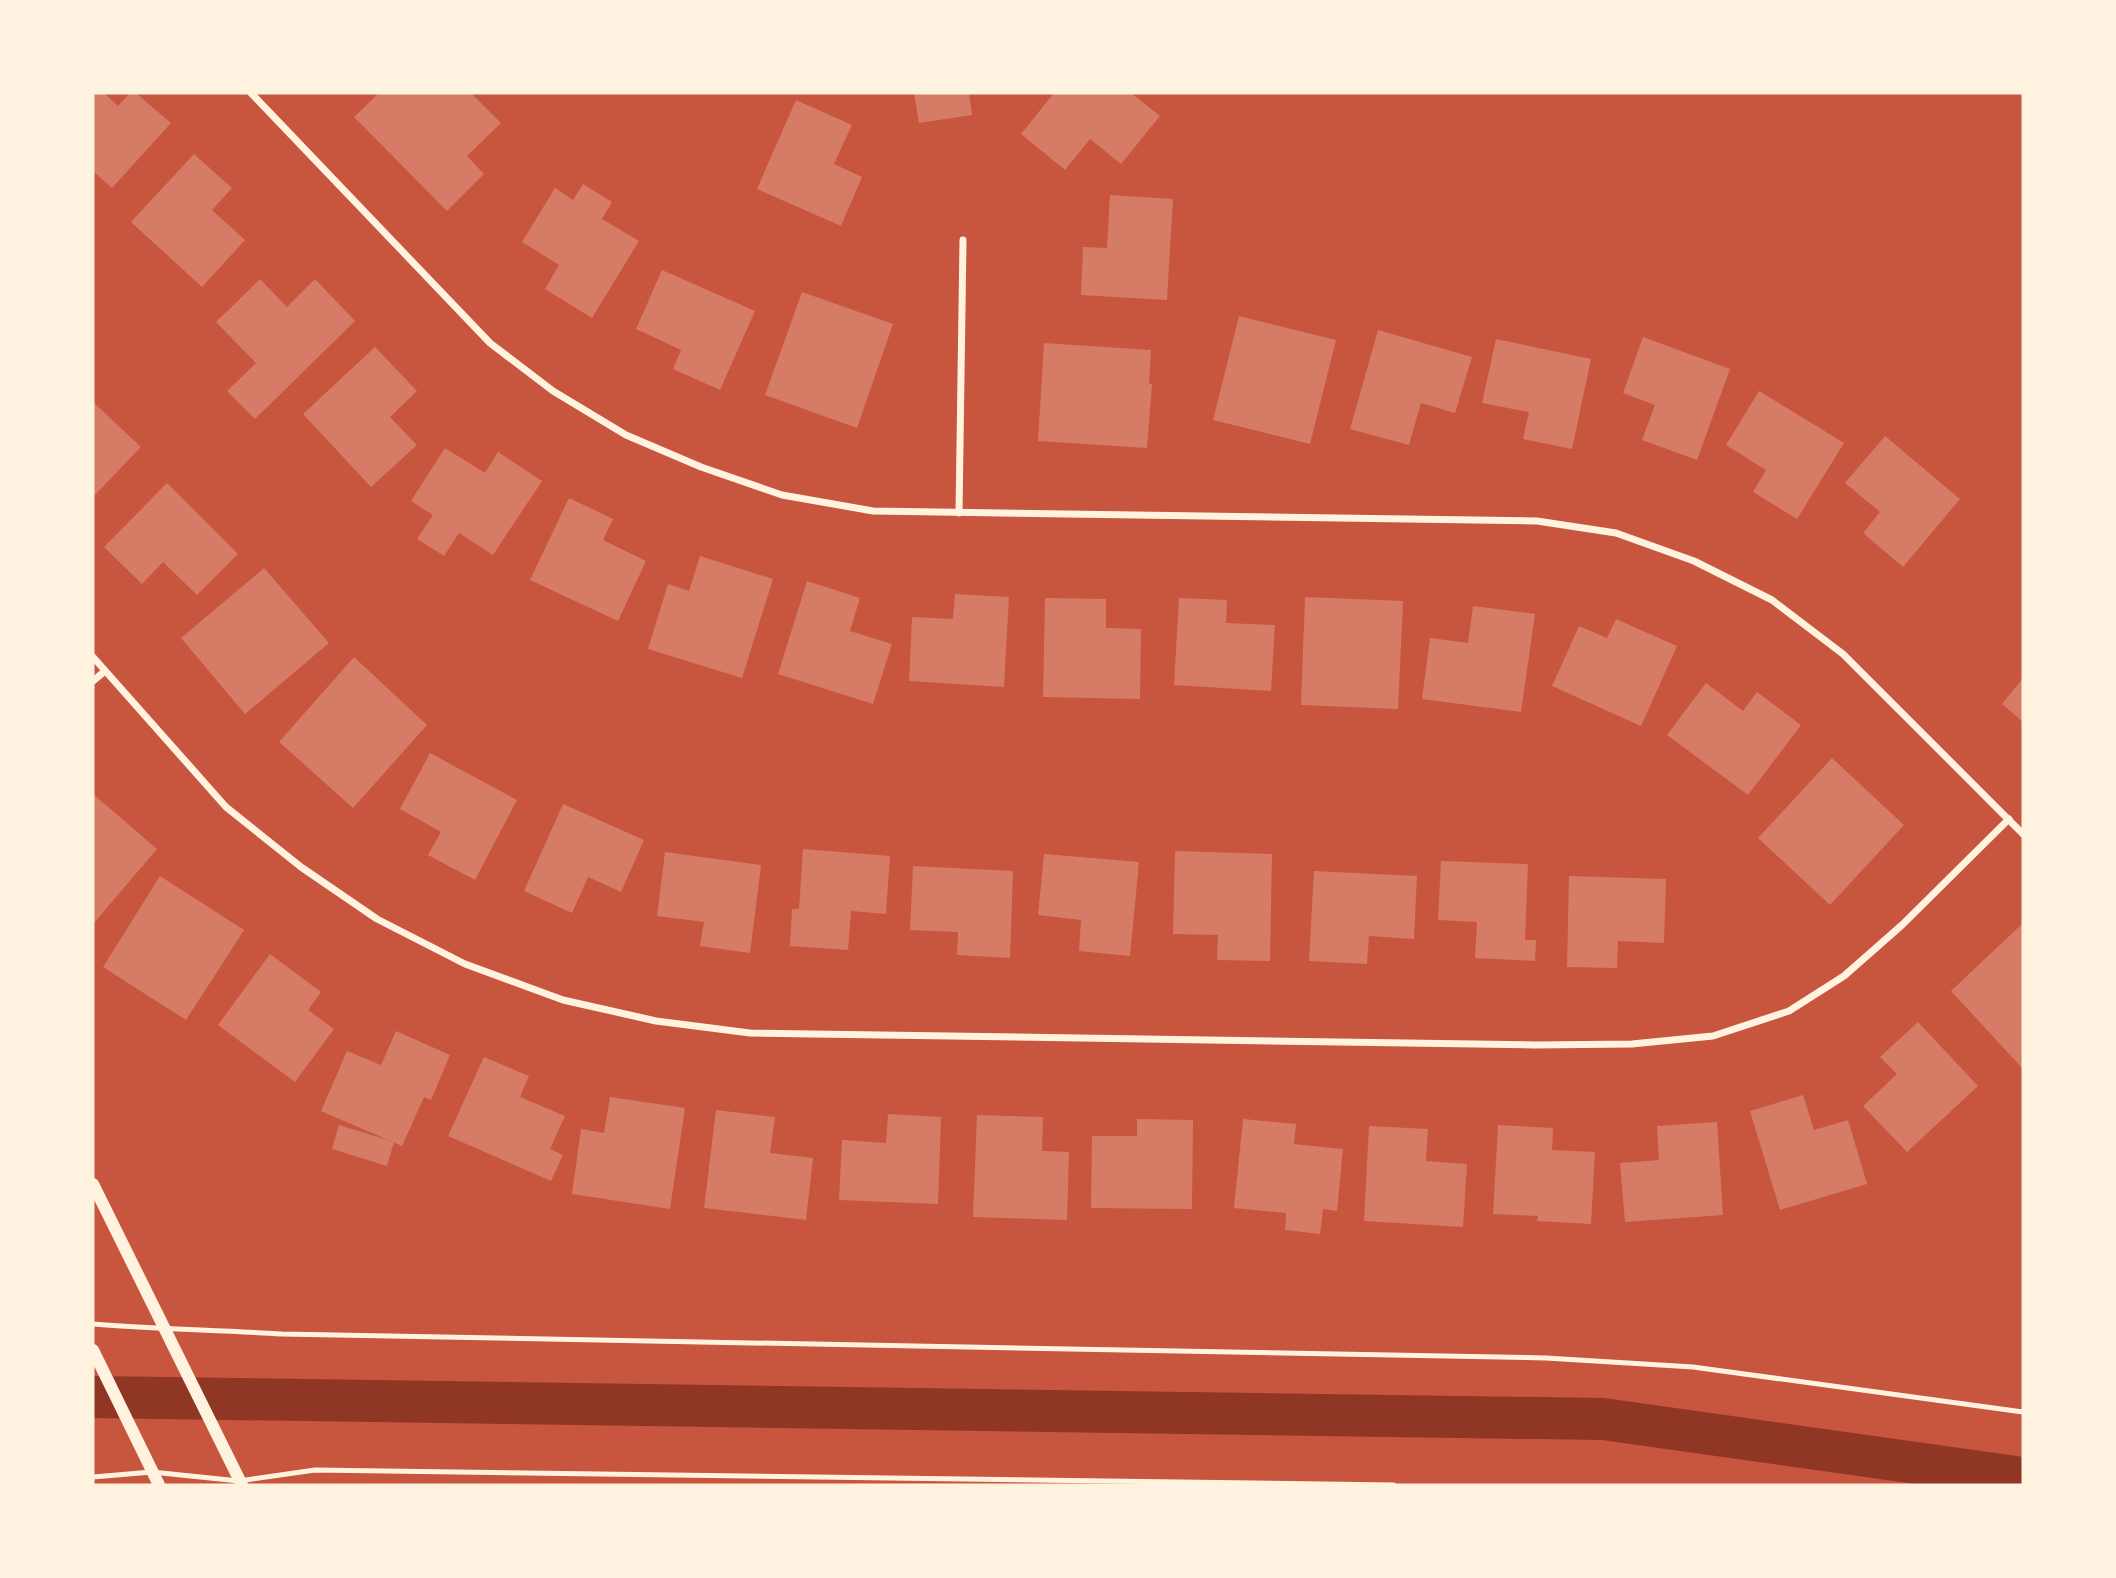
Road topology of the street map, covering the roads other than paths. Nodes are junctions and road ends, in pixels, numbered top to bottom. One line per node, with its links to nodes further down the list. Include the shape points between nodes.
1 (255, 94): 3 (street, via 490,343 553,391 626,435 782,495 873,511)
2 (963, 240): 3 (street)
3 (959, 513): 7 (street, via 1537,522 1616,533 1694,561 1772,600 1843,654)
4 (93, 657): 5 (street)
5 (105, 671): 6 (street); 7 (street, via 226,807 301,867 377,919 465,964 563,1000 656,1021 750,1033 1535,1045 1632,1044 1713,1036 1789,1011 1844,976)
6 (93, 681)
7 (2009, 819): 8 (street)
8 (2023, 834)
9 (93, 1184): 11 (street)
10 (93, 1324): 11 (lane)
11 (165, 1330): 13 (lane, via 1546,1358 1693,1367); 16 (street)
12 (96, 1355): 14 (street)
13 (2023, 1412)
14 (152, 1472): 15 (lane); 16 (lane); 17 (street)
15 (93, 1477)
16 (241, 1483): 18 (lane, via 315,1470)
17 (159, 1485)
18 (1394, 1485)

